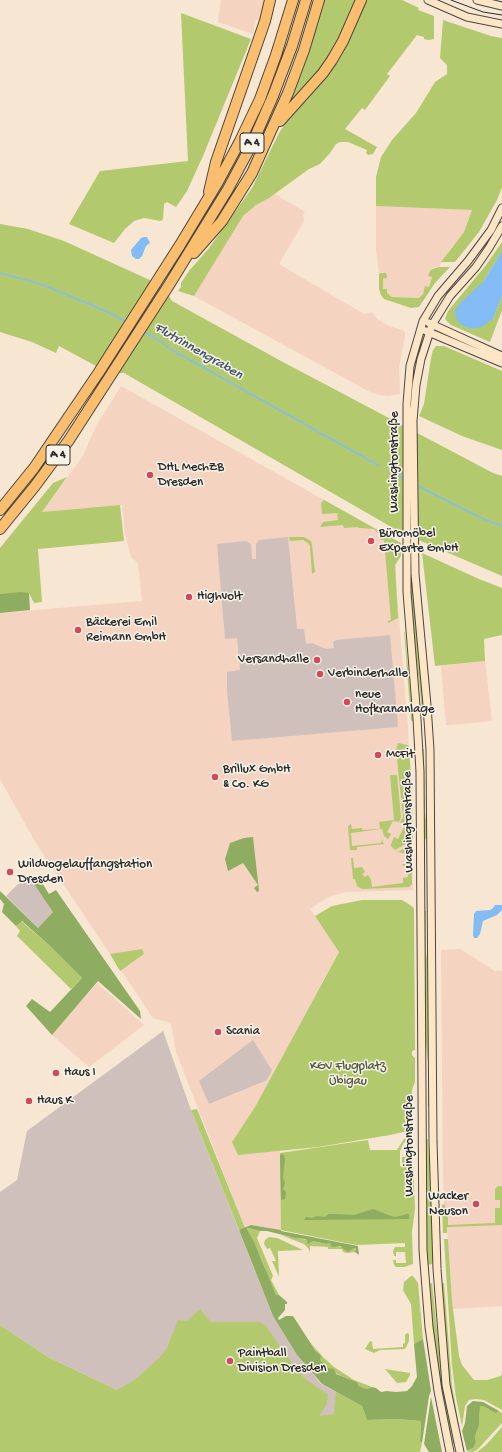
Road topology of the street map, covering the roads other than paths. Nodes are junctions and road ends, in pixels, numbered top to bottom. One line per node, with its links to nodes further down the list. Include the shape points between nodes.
1 (270, 0): 11 (highway, via 266,20 216,162)
2 (293, 0): 11 (highway, A 4, via 260,98 230,162)
3 (306, 0): 14 (highway, A 4, via 283,71 252,144 225,195)
4 (319, 0): 10 (highway, via 296,72)
5 (361, 0): 10 (highway, via 332,60)
6 (428, 0): 9 (main road, via 467,16)
7 (480, 0): 8 (main road)
8 (502, 6)
9 (502, 24)
10 (270, 134): 14 (highway, via 252,173 222,221)
11 (206, 202): 22 (highway, A 4, via 99,372 34,468)
12 (502, 208): 15 (main road, Washingtonstraße, via 491,230 438,296)
13 (502, 226): 16 (main road, Washingtonstraße, via 476,267 450,296)
14 (176, 274): 23 (highway, A 4, via 69,440)
15 (423, 321): 16 (main road); 17 (main road, Washingtonstraße)
16 (432, 325): 18 (main road, Washingtonstraße); 19 (main road)
17 (420, 329): 18 (main road); 21 (main road, Washingtonstraße, via 410,366)
18 (429, 333): 20 (main road); 21 (main road, Washingtonstraße, via 421,359)
19 (502, 356)
20 (502, 363)
21 (410, 420): 24 (main road, Washingtonstraße, via 408,609 420,780 423,1250 429,1327); 25 (main road, Washingtonstraße, via 416,598 430,746 434,1164 438,1281 446,1385)
22 (0, 510)
23 (0, 529)
24 (449, 1449)
25 (460, 1452)

